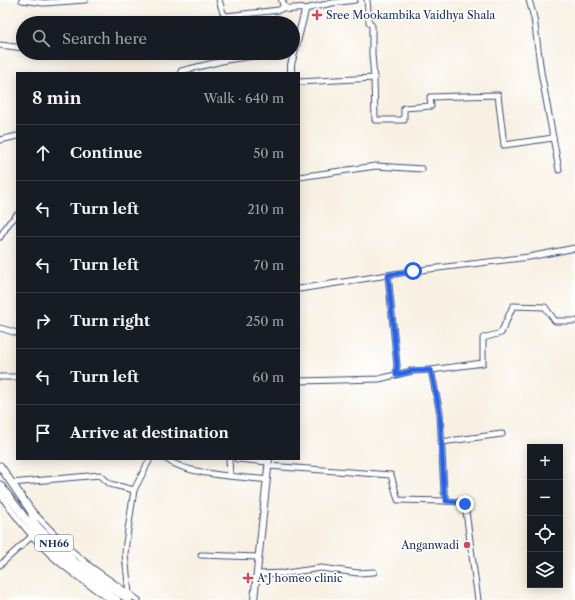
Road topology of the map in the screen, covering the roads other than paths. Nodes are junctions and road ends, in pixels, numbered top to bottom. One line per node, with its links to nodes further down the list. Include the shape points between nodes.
1 (22, 0): 8 (street)
2 (85, 0): 8 (street)
3 (219, 0): 9 (street, via 222,13 226,16 279,10)
4 (282, 0): 9 (main road)
5 (355, 0): 10 (street)
6 (367, 0): 18 (street, via 369,22 372,26)
7 (529, 0): 21 (street)
8 (58, 1)
9 (284, 7): 10 (main road)
10 (305, 9): 11 (main road)
11 (300, 31)
12 (0, 45): 13 (street)
13 (16, 47)
14 (226, 60): 16 (street)
15 (293, 60): 17 (main road)
16 (181, 72)
17 (291, 72)
18 (374, 78): 19 (street); 21 (street, via 375,120 404,120 404,108 431,106 430,97 498,95 504,145)
19 (300, 82)
20 (16, 136): 22 (street)
21 (553, 138): 24 (street)
22 (0, 140)
23 (422, 169): 25 (street, via 376,166)
24 (559, 170)
25 (300, 177)
26 (16, 216): 27 (street)
27 (0, 237)
28 (575, 248): 29 (street, via 529,257)
29 (388, 275): 30 (street); 35 (street)
30 (300, 289)
31 (575, 322): 34 (street, via 555,321 544,307 513,306 501,333 483,338 483,362)
32 (0, 328): 33 (street)
33 (16, 334)
34 (431, 370): 35 (street); 40 (street, via 440,413)
35 (396, 375): 38 (street, via 362,380)
36 (0, 377): 37 (street)
37 (16, 377)
38 (300, 381)
39 (502, 434): 40 (street)
40 (441, 442): 53 (street)
41 (149, 460): 51 (street)
42 (167, 460): 47 (street, via 194,470)
43 (229, 460): 47 (street)
44 (247, 460): 45 (street)
45 (268, 462): 48 (main road); 53 (street, via 391,475 398,500)
46 (0, 466): 49 (highway, NH66)
47 (230, 476): 48 (street)
48 (267, 480): 56 (main road)
49 (12, 483): 51 (street, via 100,475 110,484); 60 (highway, NH66, via 31,511 34,522 59,547 76,562)
50 (0, 485): 62 (highway, NH66, via 41,539 70,565)
51 (134, 490): 60 (street, via 125,554)
52 (0, 494): 54 (street)
53 (446, 501): 65 (street, via 465,504)
54 (32, 536): 57 (street); 61 (street, via 64,567)
55 (201, 555): 56 (street)
56 (258, 557): 59 (main road)
57 (0, 566)
58 (374, 572): 59 (street, via 358,573 321,568)
59 (256, 574): 64 (main road)
60 (129, 597): 63 (street)
61 (110, 600)
62 (117, 600)
63 (138, 600)
64 (254, 600)
65 (478, 600)

